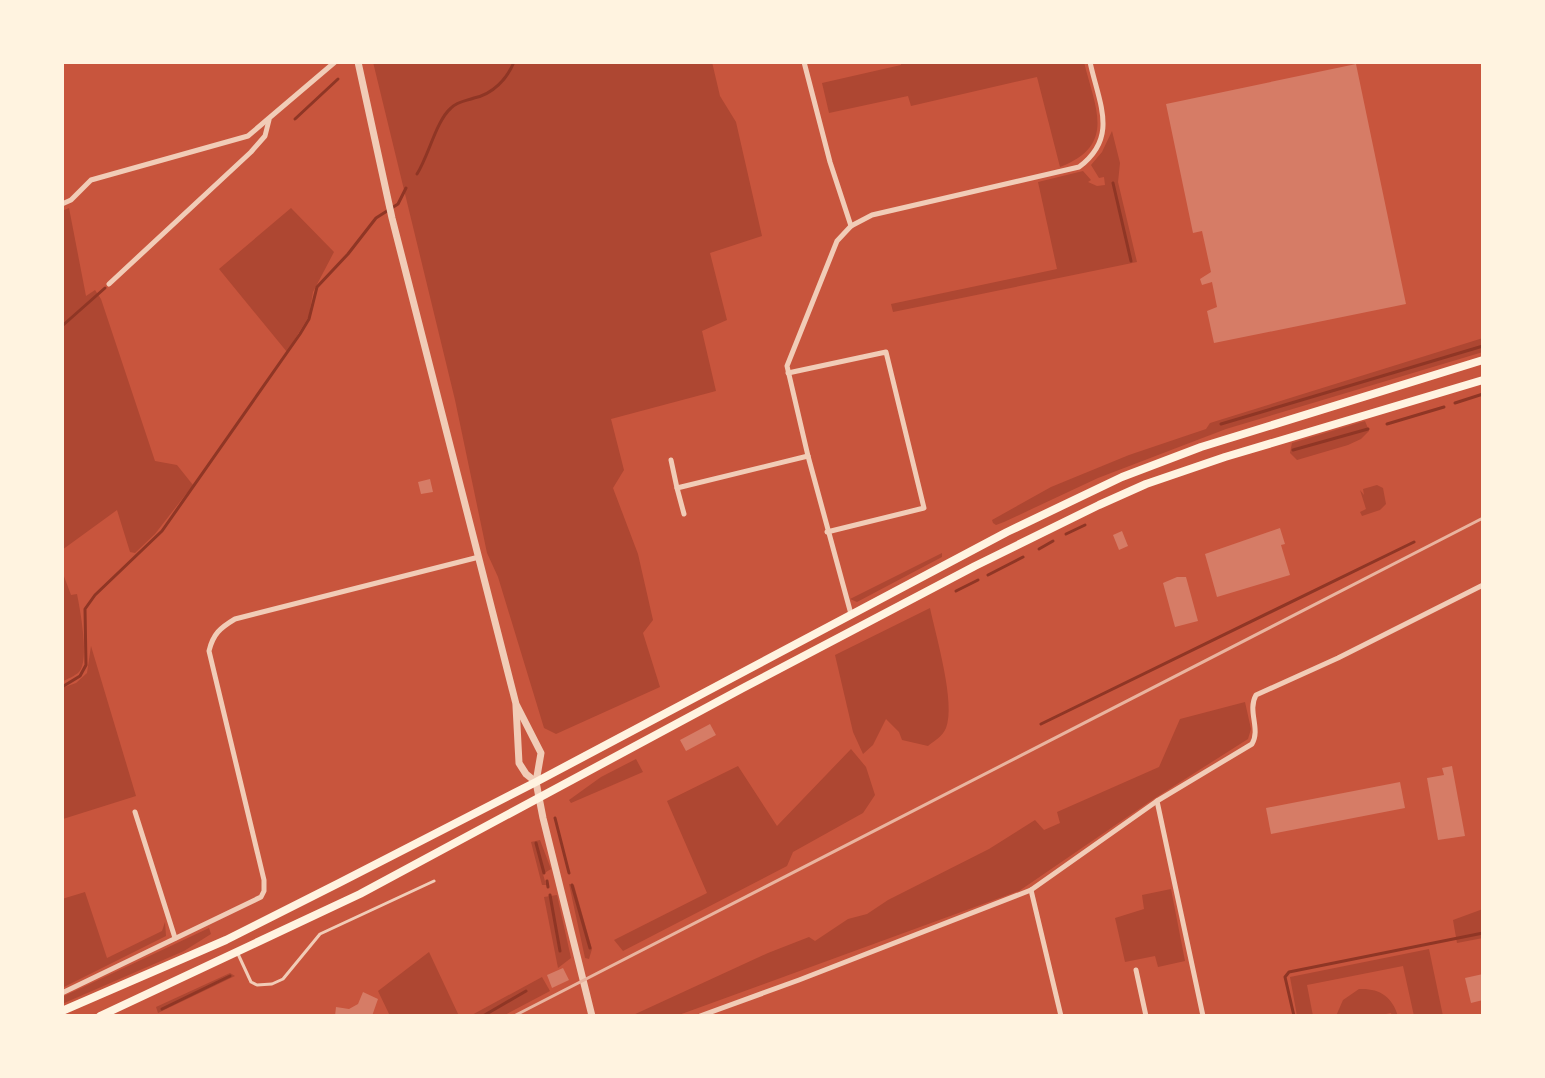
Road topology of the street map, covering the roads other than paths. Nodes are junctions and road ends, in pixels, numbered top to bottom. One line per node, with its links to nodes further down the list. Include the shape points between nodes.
1 (335, 62): 5 (street)
2 (358, 62): 17 (street, via 389,206)
3 (804, 62): 7 (street)
4 (1090, 62): 7 (street, via 1103,138 1093,157 1079,167 872,215)
5 (269, 119): 6 (street, via 248,136 91,180); 8 (street, via 265,136 251,152)
6 (62, 204)
7 (851, 226): 10 (street, via 837,241)
8 (109, 284)
9 (1483, 360): 19 (main road, via 1201,447 1122,477)
10 (788, 373): 12 (street); 16 (street, via 886,352 924,508)
11 (1483, 380): 22 (main road, via 1146,484 975,566)
12 (808, 456): 14 (street); 16 (street)
13 (671, 460): 14 (street)
14 (677, 488): 15 (street)
15 (684, 514)
16 (827, 532): 19 (street)
17 (479, 557): 20 (street); 27 (street, via 235,619 212,637 209,651 264,891 231,913)
18 (1483, 585): 23 (street, via 1256,695 1252,744)
19 (851, 614): 21 (main road)
20 (516, 704): 21 (street, via 541,753); 21 (street, via 519,763)
21 (536, 782): 22 (street); 31 (main road, via 226,940)
22 (540, 799): 28 (main road); 33 (street)
23 (1157, 801): 26 (street); 37 (street)
24 (135, 812): 27 (street)
25 (434, 881): 28 (lane, via 320,934 283,979 272,984 251,982)
26 (1031, 890): 34 (street); 35 (street)
27 (175, 938): 30 (street)
28 (238, 953): 32 (main road)
29 (1136, 970): 36 (street)
30 (62, 993)
31 (62, 1011)
32 (100, 1016)
33 (592, 1016)
34 (700, 1016)
35 (1061, 1016)
36 (1146, 1016)
37 (1203, 1016)

